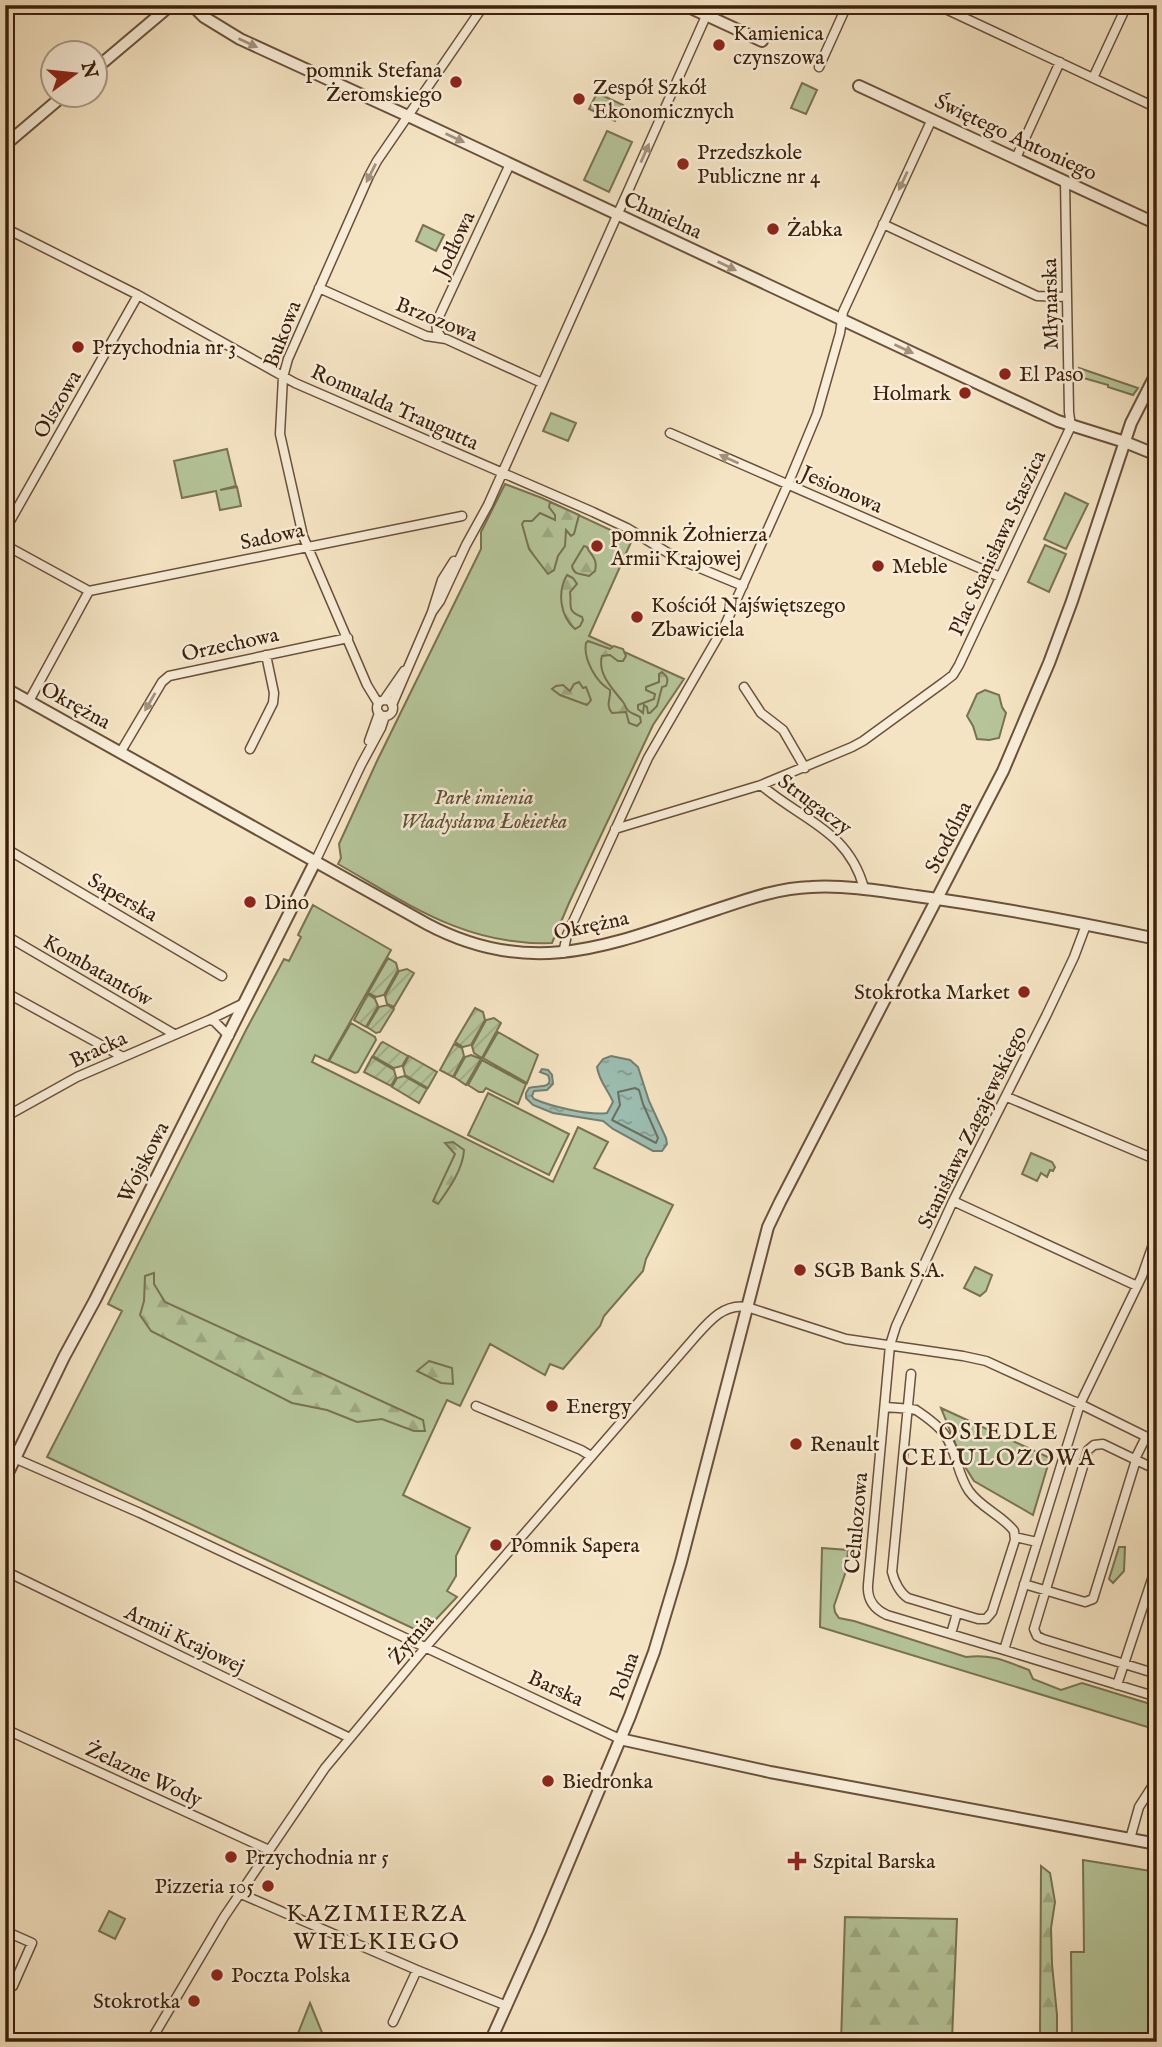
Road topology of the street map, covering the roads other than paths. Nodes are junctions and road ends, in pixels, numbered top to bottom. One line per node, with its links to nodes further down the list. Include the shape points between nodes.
1 (171, 5): 10 (street)
2 (192, 5): 17 (street, Chmielna, one-way to 17, via 235,37)
3 (484, 5): 17 (street, Bukowa)
4 (684, 5): 8 (street)
5 (847, 5): 12 (street)
6 (937, 5): 11 (street)
7 (1127, 5): 13 (street)
8 (706, 16): 9 (street); 23 (street, one-way to 8)
9 (762, 41)
10 (108, 58)
11 (1060, 62): 13 (street); 20 (street)
12 (819, 68)
13 (1093, 78): 16 (street)
14 (859, 86): 18 (street, Świętego Antoniego)
15 (49, 108): 19 (street)
16 (1157, 108)
17 (408, 116): 21 (street, Chmielna, one-way to 21); 27 (street, Bukowa, one-way to 27, via 369,176)
18 (932, 119): 20 (street, Świętego Antoniego); 25 (street, one-way to 25)
19 (5, 145)
20 (1016, 158): 22 (street, Świętego Antoniego)
21 (510, 164): 23 (street, Chmielna); 31 (street, Jodłowa, via 436,323)
22 (1065, 181): 24 (street, Świętego Antoniego); 29 (street, Młynarska)
23 (617, 215): 30 (street, Chmielna, one-way to 30); 34 (street)
24 (1157, 223)
25 (883, 224): 29 (street, via 1037,296); 30 (street)
26 (5, 228): 28 (street, Romualda Traugutta)
27 (320, 288): 31 (street, Brzozowa); 33 (street, Bukowa)
28 (138, 295): 33 (street, Romualda Traugutta); 42 (street, Olszowa)
29 (1067, 297): 35 (street, Młynarska)
30 (842, 320): 35 (street, Chmielna, one-way to 35); 40 (street, via 817,414)
31 (442, 338): 34 (street, Brzozowa)
32 (1157, 372): 37 (street, Stodólna)
33 (283, 377): 39 (street, Romualda Traugutta); 44 (street, Bukowa, via 282,444)
34 (542, 383): 39 (street)
35 (1071, 426): 37 (street, Chmielna); 45 (street, Plac Stanisława Staszica)
36 (670, 433): 40 (street, Jesionowa, one-way to 36)
37 (1125, 442): 38 (street, Chmielna); 63 (street, Stodólna, via 1040,687)
38 (1157, 455)
39 (501, 473): 46 (street, Romualda Traugutta); 53 (street, via 408,666)
40 (788, 485): 45 (street, Jesionowa); 46 (street)
41 (462, 516): 44 (street, Sadowa)
42 (5, 530)
43 (5, 545): 47 (street)
44 (307, 547): 47 (street, Sadowa); 48 (street, Bukowa)
45 (1000, 577): 57 (street, Plac Stanisława Staszica, via 953,675 863,741)
46 (743, 586): 59 (street, via 656,742)
47 (89, 591): 52 (street)
48 (348, 638): 49 (street, Orzechowa); 53 (street, Bukowa, via 367,685)
49 (266, 654): 55 (street, via 274,693); 56 (street, Orzechowa, one-way to 56, via 169,676)
50 (744, 687): 57 (street, via 761,713 783,730)
51 (5, 688): 52 (street, Okrężna)
52 (29, 701): 56 (street, Okrężna)
53 (385, 703): 54 (street, via 377,708); 54 (street, via 391,713)
54 (382, 715): 61 (street, via 381,729)
55 (250, 748)
56 (120, 752): 61 (street, Okrężna)
57 (805, 768): 58 (street)
58 (761, 785): 59 (street); 62 (street, Strugaczy, via 836,837 859,869)
59 (615, 829): 67 (street)
60 (5, 848): 68 (street, Saperska)
61 (315, 862): 67 (street, Okrężna, via 457,938 514,952); 70 (street, Wojskowa)
62 (864, 888): 63 (street, Okrężna); 67 (street, Okrężna, via 812,887 769,893 615,943)
63 (938, 898): 64 (street, Okrężna); 81 (street, Stodólna, via 774,1213)
64 (1086, 925): 66 (street, Okrężna); 75 (street, Stanisława Zagajewskiego)
65 (5, 935): 72 (street, Kombatantów)
66 (1157, 939)
67 (563, 953)
68 (222, 976)
69 (5, 992): 74 (street)
70 (247, 1002): 71 (street, Bracka); 73 (street, Wojskowa)
71 (209, 1020): 72 (street, Bracka); 73 (street)
72 (174, 1034): 74 (street, Bracka)
73 (229, 1036): 90 (street, Wojskowa)
74 (123, 1056): 76 (street, Bracka)
75 (1007, 1097): 77 (street); 78 (street, Stanisława Zagajewskiego)
76 (5, 1117)
77 (1157, 1160)
78 (953, 1201): 80 (street); 82 (street, Stanisława Zagajewskiego)
79 (1157, 1233): 80 (street)
80 (1137, 1286): 84 (street)
81 (747, 1307): 82 (street, via 829,1335); 91 (street, Żytnia, via 727,1308 704,1326); 111 (street, Polna, via 671,1597)
82 (890, 1345): 84 (street, via 986,1361); 86 (street, Celulozowa)
83 (911, 1374): 87 (street)
84 (1080, 1404): 88 (street); 96 (street)
85 (476, 1406): 91 (street)
86 (884, 1407): 87 (street); 102 (street, Celulozowa, via 869,1596 881,1612)
87 (908, 1409): 95 (street, via 918,1411 944,1433 968,1490 1013,1528); 101 (street, via 893,1576 906,1597)
88 (1146, 1437): 89 (street); 92 (street)
89 (1157, 1442)
90 (10, 1456): 94 (street, Wojskowa); 103 (street, Barska)
91 (591, 1456): 103 (street, Żytnia)
92 (1136, 1460): 93 (street); 100 (street, via 1093,1599 1085,1602); 100 (street, via 1103,1444 1088,1451)
93 (1157, 1470)
94 (5, 1479)
95 (1016, 1537): 96 (street); 101 (street, via 990,1616 981,1620)
96 (1037, 1542): 99 (street)
97 (1157, 1564): 105 (street)
98 (5, 1571): 110 (street, Armii Krajowej)
99 (1024, 1584): 100 (street); 104 (street)
100 (1045, 1591): 105 (street, via 1034,1625 1037,1636)
101 (957, 1613): 102 (street)
102 (951, 1634): 104 (street, Celulozowa)
103 (425, 1648): 110 (street, Żytnia); 111 (street, Barska)
104 (1004, 1650): 107 (street, Celulozowa)
105 (1124, 1664): 106 (street); 107 (street)
106 (1157, 1674)
107 (1117, 1685): 108 (street, Celulozowa)
108 (1157, 1697)
109 (5, 1729): 117 (street, Żelazne Wody)
110 (350, 1738): 117 (street, Żytnia)
111 (621, 1739): 115 (street, Barska, via 770,1772); 122 (street, Polna)
112 (1157, 1779): 115 (street, via 1139,1807)
113 (5, 1824): 114 (street)
114 (5, 1831)
115 (1130, 1839): 116 (street, Barska)
116 (1157, 1843)
117 (269, 1850): 118 (street, Żytnia)
118 (241, 1894): 120 (street); 124 (street, Żytnia)
119 (5, 1931): 121 (street, via 32,1943 13,1986)
120 (417, 1970): 122 (street); 123 (street)
121 (5, 1991)
122 (507, 2006): 125 (street, Polna)
123 (393, 2022)
124 (150, 2042)
125 (490, 2042)

